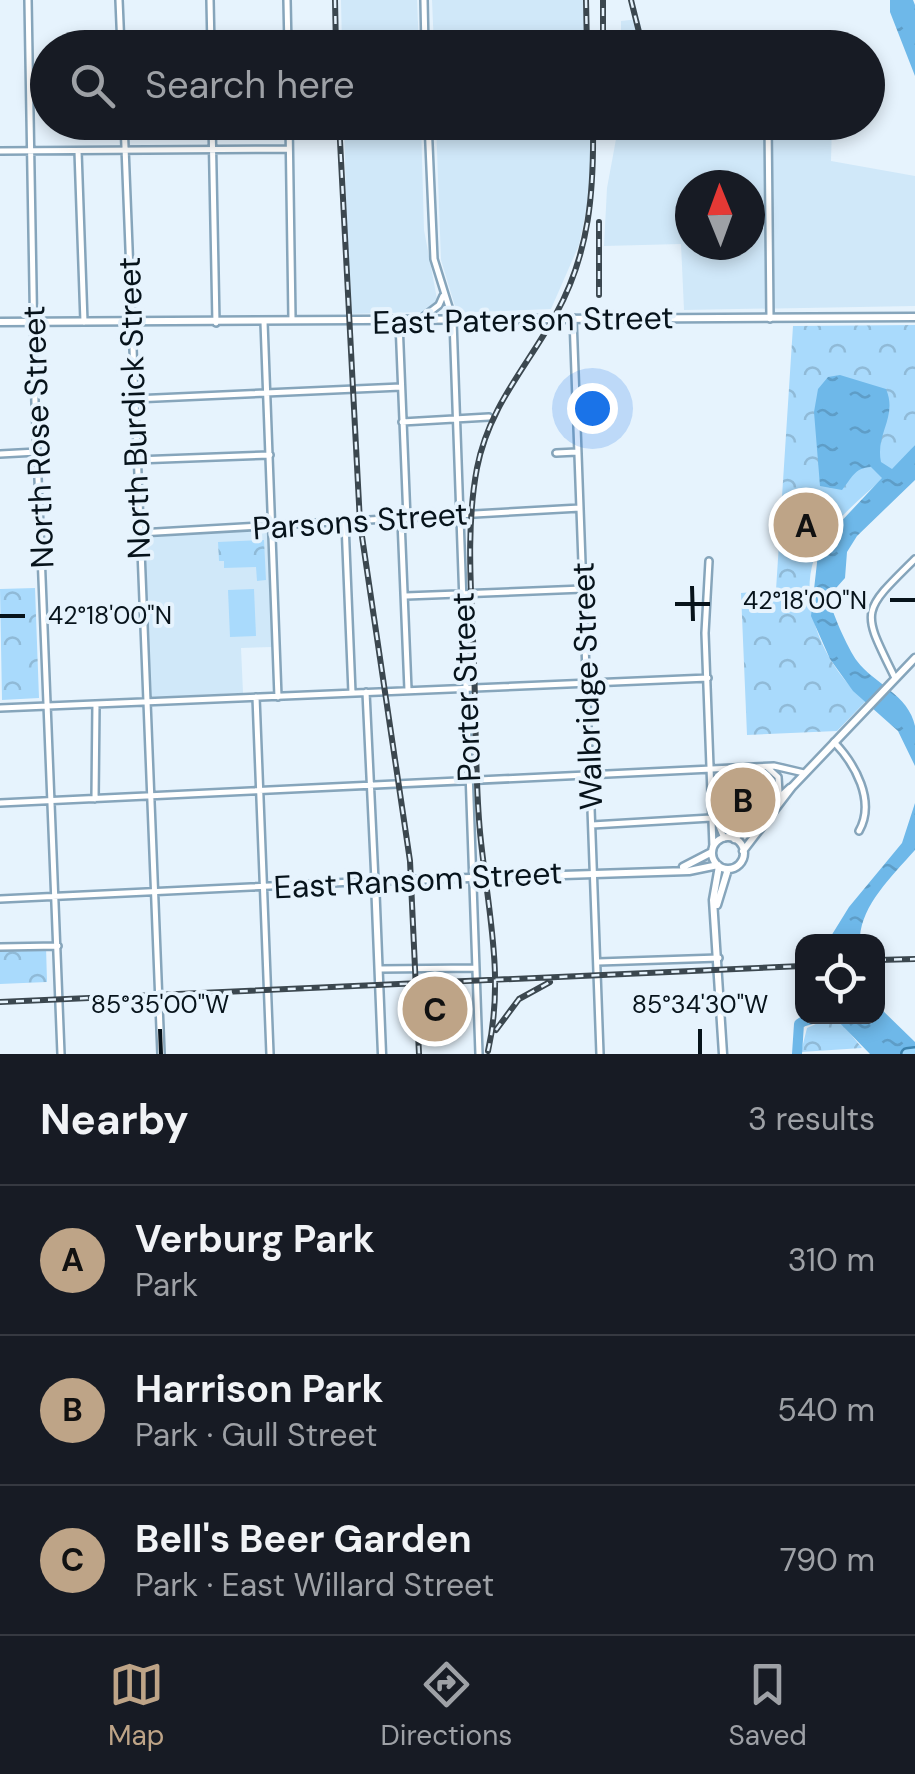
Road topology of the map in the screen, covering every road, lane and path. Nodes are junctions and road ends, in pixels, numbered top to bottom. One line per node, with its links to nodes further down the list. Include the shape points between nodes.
1 (28, 0): 20 (street, North Rose Street)
2 (119, 0): 6 (street)
3 (210, 0): 7 (street)
4 (287, 0): 8 (street)
5 (424, 0): 9 (street)
6 (120, 30)
7 (211, 30)
8 (288, 30)
9 (425, 30)
10 (125, 140): 17 (street, North Burdick Street)
11 (212, 140): 15 (street)
12 (289, 140): 16 (street)
13 (429, 140): 21 (street, via 434,259)
14 (768, 140): 24 (street)
15 (212, 149): 16 (street); 17 (street); 34 (street)
16 (289, 149): 31 (street)
17 (125, 150): 19 (street); 26 (street, North Burdick Street)
18 (0, 151): 20 (street)
19 (78, 151): 20 (street); 29 (street)
20 (30, 152): 28 (street, North Rose Street)
21 (443, 296): 25 (street); 33 (street, via 429,315)
22 (912, 316): 24 (street, East Paterson Street)
23 (572, 318): 24 (street, East Paterson Street); 25 (street, East Paterson Street); 42 (street, Walbridge Street)
24 (770, 319)
25 (453, 320): 33 (street, East Paterson Street); 39 (street, Porter Street)
26 (130, 321): 29 (street, East Paterson Street); 34 (street, East Paterson Street); 37 (street, North Burdick Street)
27 (0, 322): 28 (street, East Paterson Street)
28 (33, 322): 29 (street, East Paterson Street); 41 (street, North Rose Street)
29 (84, 322)
30 (264, 322): 31 (street, East Paterson Street); 34 (street, East Paterson Street); 36 (street)
31 (292, 322): 32 (street, East Paterson Street)
32 (399, 322): 33 (street, East Paterson Street); 35 (street)
33 (412, 322)
34 (216, 323)
35 (401, 387): 36 (street); 40 (street)
36 (266, 393): 37 (street); 45 (street)
37 (134, 400): 46 (street, North Burdick Street)
38 (489, 416): 39 (street)
39 (455, 419): 40 (street); 48 (street, Porter Street)
40 (402, 422): 49 (street)
41 (37, 452): 44 (street); 70 (street, North Rose Street)
42 (578, 452): 43 (street); 47 (street, Walbridge Street)
43 (556, 453)
44 (0, 454)
45 (270, 455): 46 (street); 51 (street)
46 (136, 460): 52 (street, North Burdick Street)
47 (580, 508): 48 (street, Parsons Street); 55 (street, Walbridge Street)
48 (459, 515): 49 (street, Parsons Street); 56 (street, Porter Street)
49 (404, 520): 50 (street, Parsons Street); 57 (street)
50 (345, 524): 51 (street, Parsons Street); 65 (street)
51 (272, 527): 52 (street, Parsons Street); 67 (street)
52 (140, 533): 68 (street, North Burdick Street)
53 (915, 560): 60 (street, via 870,612)
54 (709, 561): 59 (street)
55 (584, 589): 56 (street); 61 (street, Walbridge Street)
56 (462, 593): 57 (street); 62 (street, Porter Street)
57 (406, 596): 63 (street)
58 (913, 662): 60 (street)
59 (708, 678): 61 (street); 74 (street)
60 (894, 679): 72 (street)
61 (586, 683): 62 (street); 76 (street, Walbridge Street)
62 (466, 688): 63 (street); 77 (street, Porter Street)
63 (408, 690): 64 (street)
64 (366, 692): 65 (street); 78 (street)
65 (352, 693): 67 (street)
66 (256, 697): 67 (street); 68 (street); 80 (street)
67 (278, 697)
68 (146, 702): 69 (street); 82 (street, North Burdick Street)
69 (96, 704): 70 (street); 83 (street)
70 (47, 706): 71 (street); 84 (street, North Rose Street)
71 (0, 708)
72 (834, 742): 75 (street); 89 (street, via 863,790 866,812)
73 (768, 768): 74 (street); 75 (street); 81 (street, via 780,781)
74 (710, 772): 76 (street); 86 (street)
75 (805, 773): 79 (street)
76 (590, 778): 77 (street); 88 (street, Walbridge Street)
77 (470, 783): 78 (street); 97 (street, Porter Street)
78 (370, 787): 80 (street); 98 (street)
79 (792, 787): 81 (street); 93 (street)
80 (260, 792): 82 (street); 99 (street)
81 (779, 794): 91 (street)
82 (150, 797): 83 (street); 100 (street, North Burdick Street)
83 (96, 799): 84 (street)
84 (54, 801): 85 (street); 101 (street, North Rose Street)
85 (0, 804)
86 (712, 810): 87 (street); 90 (street)
87 (711, 818): 88 (street); 92 (street)
88 (592, 824): 96 (street, Walbridge Street)
89 (858, 831)
90 (724, 838): 91 (street); 92 (street)
91 (734, 838): 93 (street)
92 (712, 850): 94 (street); 95 (street, East Ransom Street)
93 (743, 851): 94 (street, via 741,861)
94 (722, 867): 95 (street, East Ransom Street); 105 (street, via 714,900)
95 (682, 868): 96 (street, East Ransom Street)
96 (594, 872): 97 (street, East Ransom Street); 106 (street, Walbridge Street)
97 (473, 876): 98 (street, East Ransom Street); 107 (street, Porter Street)
98 (375, 882): 99 (street, East Ransom Street); 108 (street)
99 (264, 888): 100 (street, East Ransom Street); 112 (street)
100 (153, 893): 101 (street, East Ransom Street); 111 (street, North Burdick Street)
101 (56, 897): 102 (street, East Ransom Street); 103 (street, North Rose Street)
102 (0, 899)
103 (58, 946): 104 (street); 110 (street, North Rose Street)
104 (0, 947)
105 (719, 958): 106 (street); 116 (street)
106 (598, 962): 115 (street, Walbridge Street)
107 (477, 968): 108 (street); 114 (street, Porter Street)
108 (380, 970): 113 (street)
109 (915, 1053): 117 (main road)
110 (62, 1054)
111 (161, 1054)
112 (270, 1054)
113 (382, 1054)
114 (480, 1054)
115 (600, 1054)
116 (723, 1054)
117 (907, 1054)

